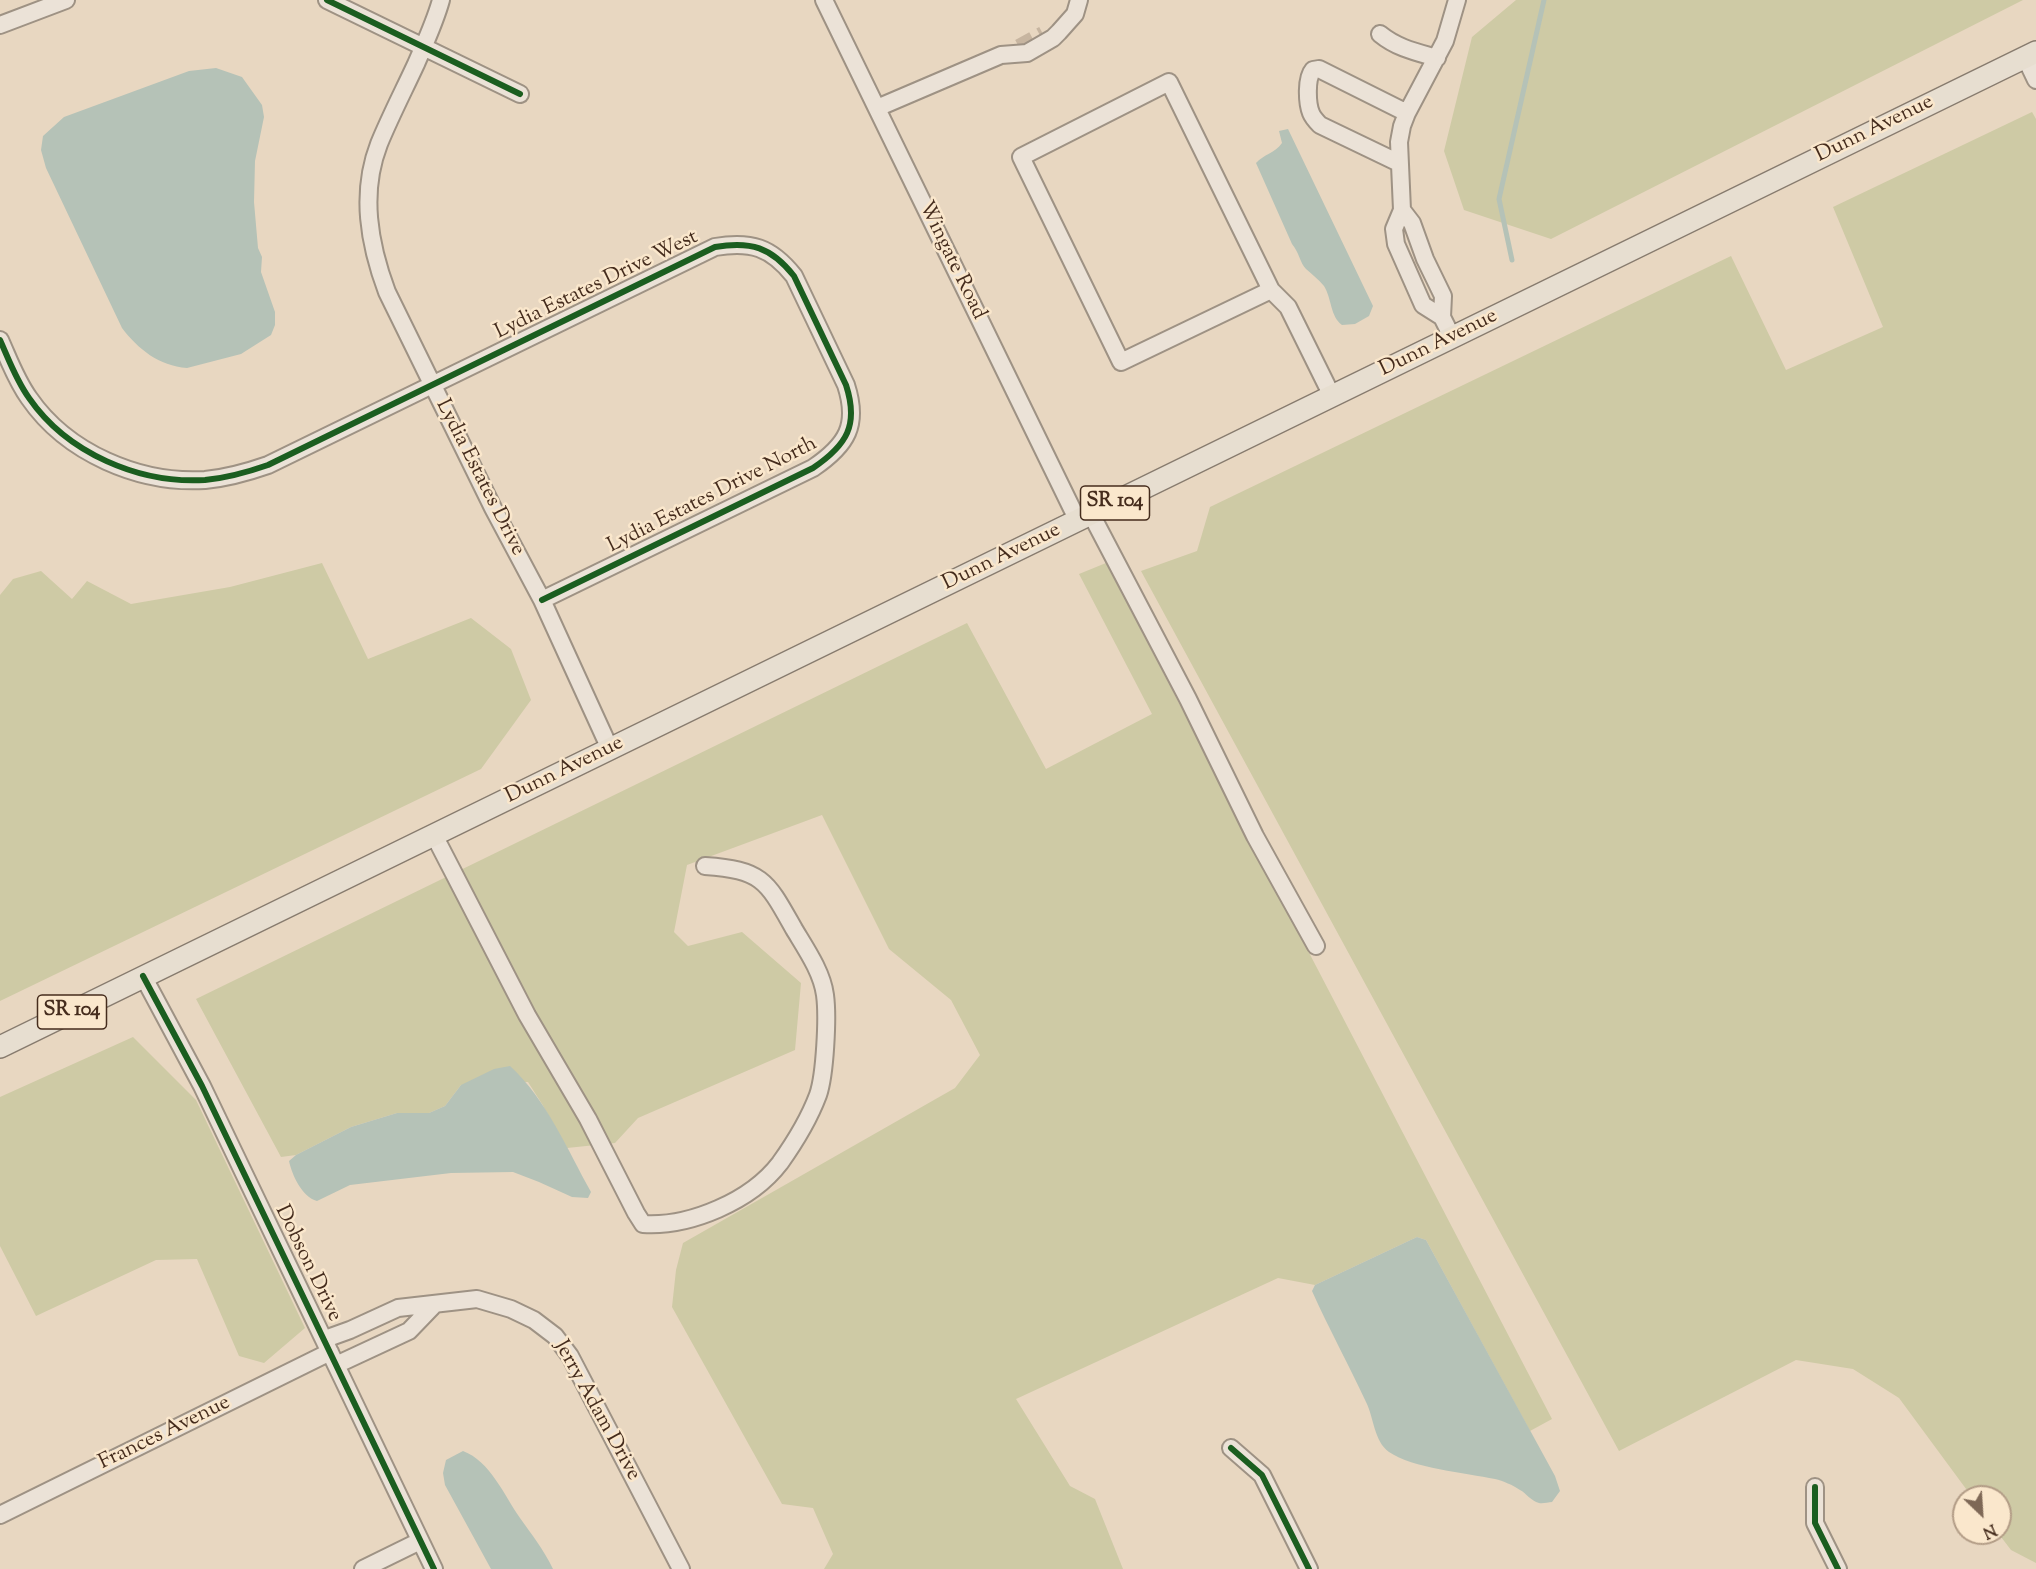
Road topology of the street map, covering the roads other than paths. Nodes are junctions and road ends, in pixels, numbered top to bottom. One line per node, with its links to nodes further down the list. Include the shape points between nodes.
1 (66, 0): 7 (street)
2 (327, 0): 9 (street)
3 (441, 0): 9 (street, Lydia Estates Drive)
4 (824, 0): 14 (street, Wingate Road)
5 (1079, 0): 14 (street, via 1075,14 1051,33 1053,38 1027,53 1013,51)
6 (1458, 0): 11 (street)
7 (0, 25)
8 (1380, 34): 11 (street, via 1406,50)
9 (424, 46): 13 (street); 21 (street, Lydia Estates Drive, via 379,145 371,174 369,219 377,267)
10 (2031, 54): 12 (street); 19 (main road, Dunn Avenue / SR 104)
11 (1437, 58): 15 (street)
12 (2036, 80)
13 (520, 94)
14 (877, 108): 23 (street, Wingate Road)
15 (1407, 113): 16 (street, via 1399,142); 16 (street, via 1319,69 1310,74 1309,104 1314,120)
16 (1399, 163): 19 (street, via 1402,210 1412,223 1443,296 1442,317)
17 (1271, 290): 17 (street, via 1169,82 1021,157 1121,362); 22 (street, via 1288,307)
18 (816, 321): 21 (street, Lydia Estates Drive West, via 783,261 759,248 734,244 700,254); 24 (street, Lydia Estates Drive North, via 852,403 844,441 831,456)
19 (1452, 337): 22 (main road, Dunn Avenue / SR 104)
20 (0, 340): 21 (street, Lydia Estates Drive West, via 17,379 52,426 106,461 132,471 183,480 227,477 268,465)
21 (432, 385): 24 (street, Lydia Estates Drive)
22 (1332, 396): 23 (main road, Dunn Avenue / SR 104)
23 (1085, 518): 25 (main road, Dunn Avenue / SR 104); 28 (street, Wingate Road, via 1188,699 1255,836)
24 (542, 600): 25 (street, Lydia Estates Drive)
25 (610, 749): 26 (main road, Dunn Avenue / SR 104)
26 (435, 836): 27 (street, via 527,1015 643,1224 664,1225 694,1218 728,1204 754,1187 779,1164 804,1126 819,1092 825,994 816,968 774,893 763,882 750,873); 29 (main road, Dunn Avenue / SR 104)
27 (705, 866)
28 (1316, 945)
29 (143, 976): 30 (main road, Dunn Avenue / SR 104); 32 (street, Dobson Drive, via 202,1086)
30 (0, 1047)
31 (435, 1304): 32 (street, via 409,1331); 32 (street, Jerry Adam Drive, via 398,1308 350,1330); 39 (street, Jerry Adam Drive, via 477,1299 511,1309 555,1336 570,1356)
32 (330, 1352): 35 (street, Frances Avenue); 36 (street, Dobson Drive)
33 (1232, 1448): 40 (street, via 1262,1475)
34 (1815, 1487): 41 (street, via 1815,1523)
35 (0, 1515)
36 (420, 1541): 37 (street); 38 (street, Dobson Drive)
37 (363, 1569)
38 (434, 1569)
39 (681, 1569)
40 (1309, 1569)
41 (1838, 1569)

